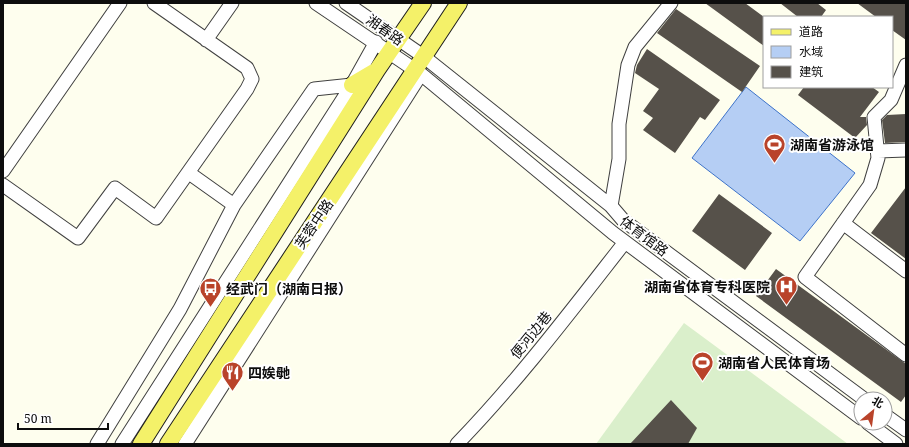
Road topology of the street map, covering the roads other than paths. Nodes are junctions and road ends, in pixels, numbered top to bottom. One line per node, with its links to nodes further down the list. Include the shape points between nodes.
1 (120, 3): 19 (street)
2 (154, 3): 10 (street)
3 (232, 3): 10 (street)
4 (316, 3): 11 (street, 湘春路)
5 (346, 3): 9 (street, 湘春路)
6 (423, 3): 9 (main road, 芙蓉中路)
7 (459, 3): 14 (main road, 芙蓉中路)
8 (671, 3): 23 (street, via 635,47 628,65 619,124 619,159)
9 (397, 39): 12 (main road, 芙蓉中路); 14 (street, 湘春路)
10 (206, 40): 20 (street, via 247,68 252,79)
11 (376, 42): 12 (street, 湘春路); 16 (street)
12 (388, 52): 14 (street, 湘春路); 15 (main road, 芙蓉中路)
13 (906, 65): 18 (street, via 891,100 874,116)
14 (420, 67): 23 (street, 体育馆路); 25 (street, 体育馆路); 36 (main road, 芙蓉中路); 37 (street, 芙蓉中路)
15 (377, 70): 16 (main road); 35 (main road, 芙蓉中路)
16 (352, 85): 22 (street, via 314,89); 34 (street)
17 (906, 150): 18 (street)
18 (878, 151): 24 (street, via 870,185)
19 (3, 171)
20 (189, 173): 21 (street, via 156,218 115,188 78,238); 22 (street)
21 (3, 185)
22 (234, 205): 33 (street, via 180,309)
23 (611, 206): 28 (street, 体育馆路, via 623,220)
24 (843, 224): 26 (street); 27 (street, via 805,278)
25 (625, 242): 29 (street, 体育馆路); 38 (street, 便河边巷, via 524,369)
26 (906, 271)
27 (906, 355)
28 (853, 391)
29 (853, 412)
30 (893, 420): 31 (street)
31 (905, 428)
32 (879, 431): 39 (street)
33 (98, 444)
34 (122, 444)
35 (141, 444)
36 (168, 444)
37 (185, 444)
38 (457, 444)
39 (896, 444)

